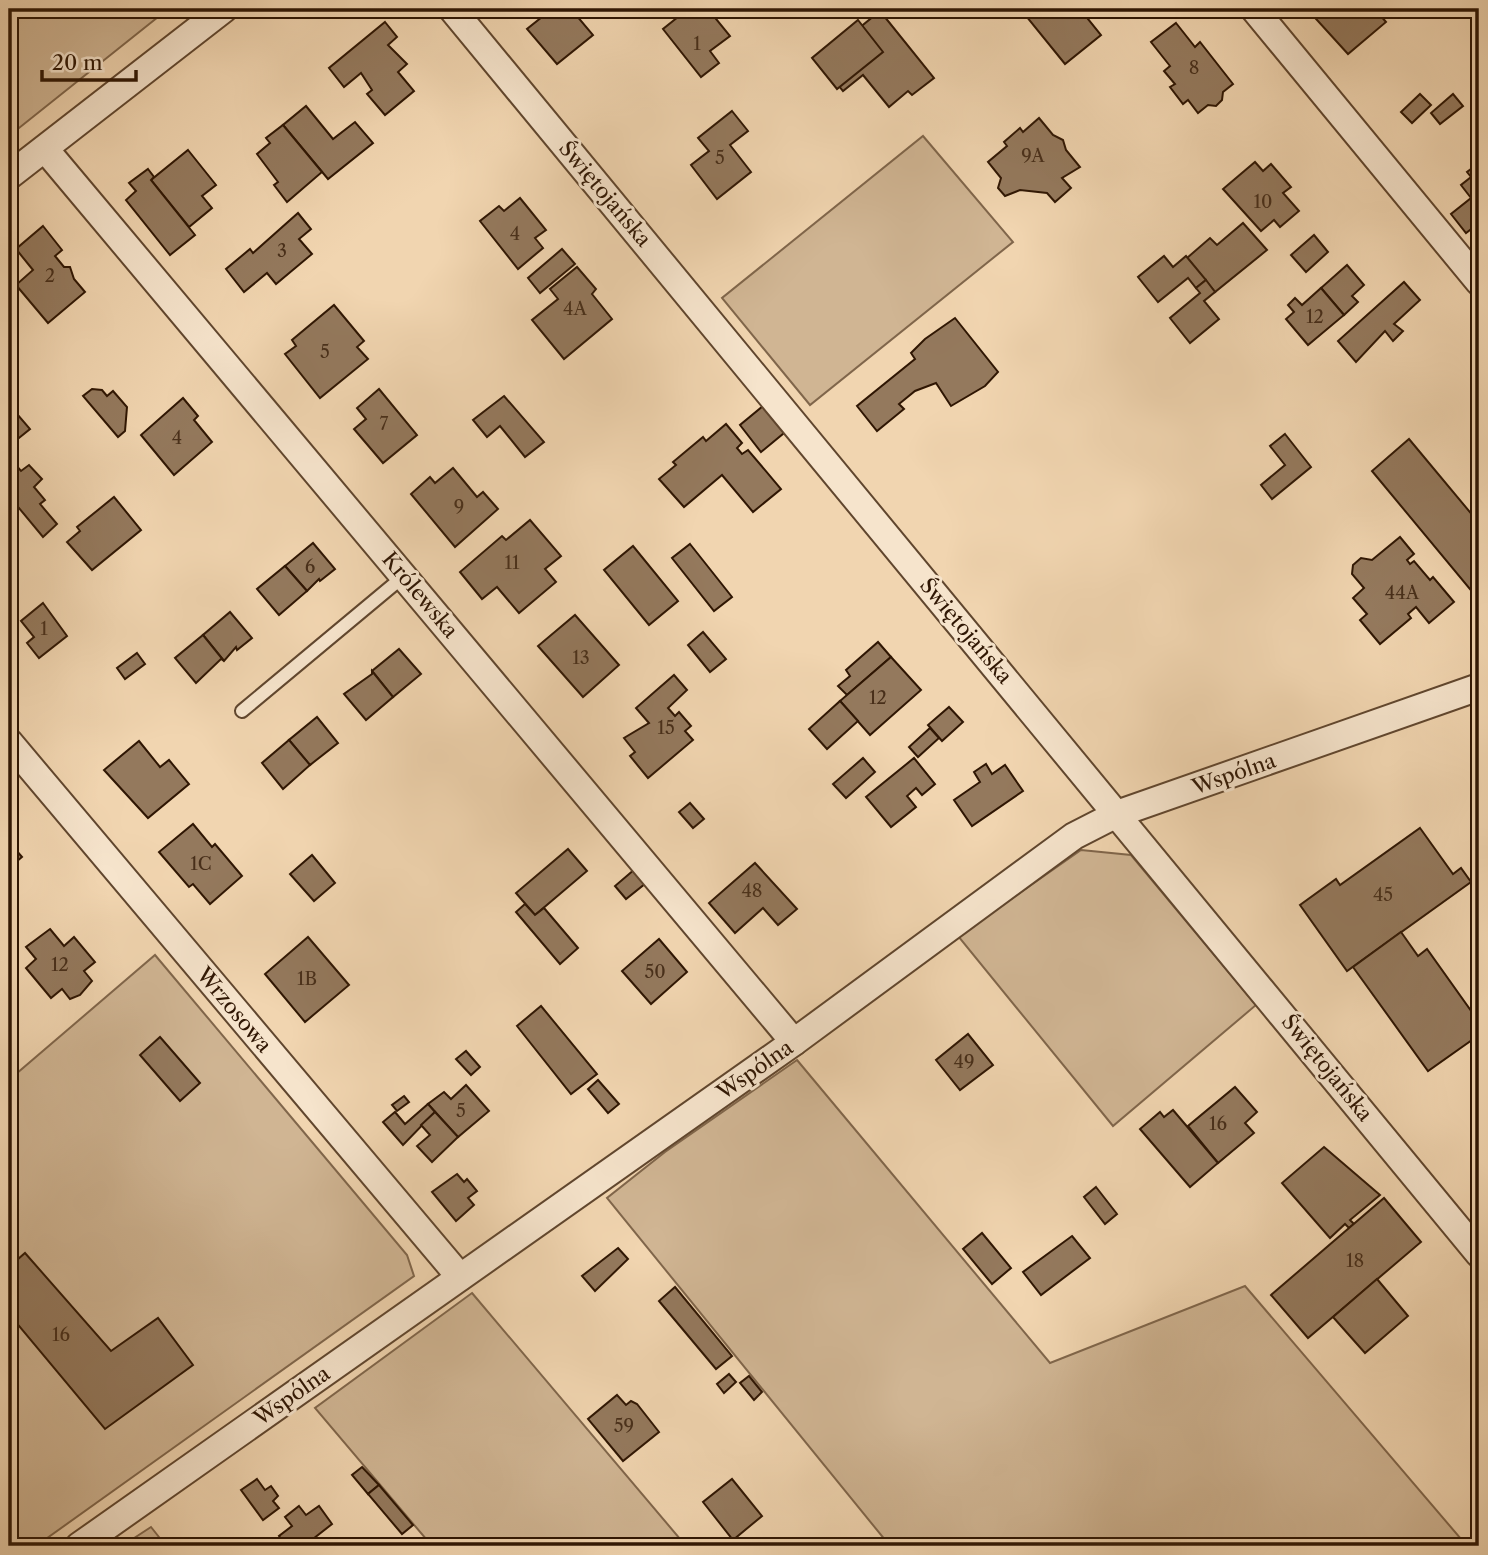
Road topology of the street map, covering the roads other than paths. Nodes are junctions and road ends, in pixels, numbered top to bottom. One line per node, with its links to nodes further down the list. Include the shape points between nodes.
1 (224, 9): 4 (street)
2 (452, 9): 11 (street, Świętojańska)
3 (1254, 9): 6 (street)
4 (45, 149): 5 (street); 7 (street, Królewska)
5 (9, 176)
6 (1479, 282)
7 (404, 576): 9 (lane); 12 (street, Królewska)
8 (1479, 687): 11 (street, Wspólna)
9 (242, 711)
10 (9, 742): 14 (street, Wrzosowa)
11 (1117, 814): 12 (street, Wspólna, via 1074,836); 13 (street, Świętojańska)
12 (794, 1042): 14 (street, Wspólna)
13 (1479, 1254)
14 (460, 1277): 15 (street, Wspólna)
15 (79, 1546)

